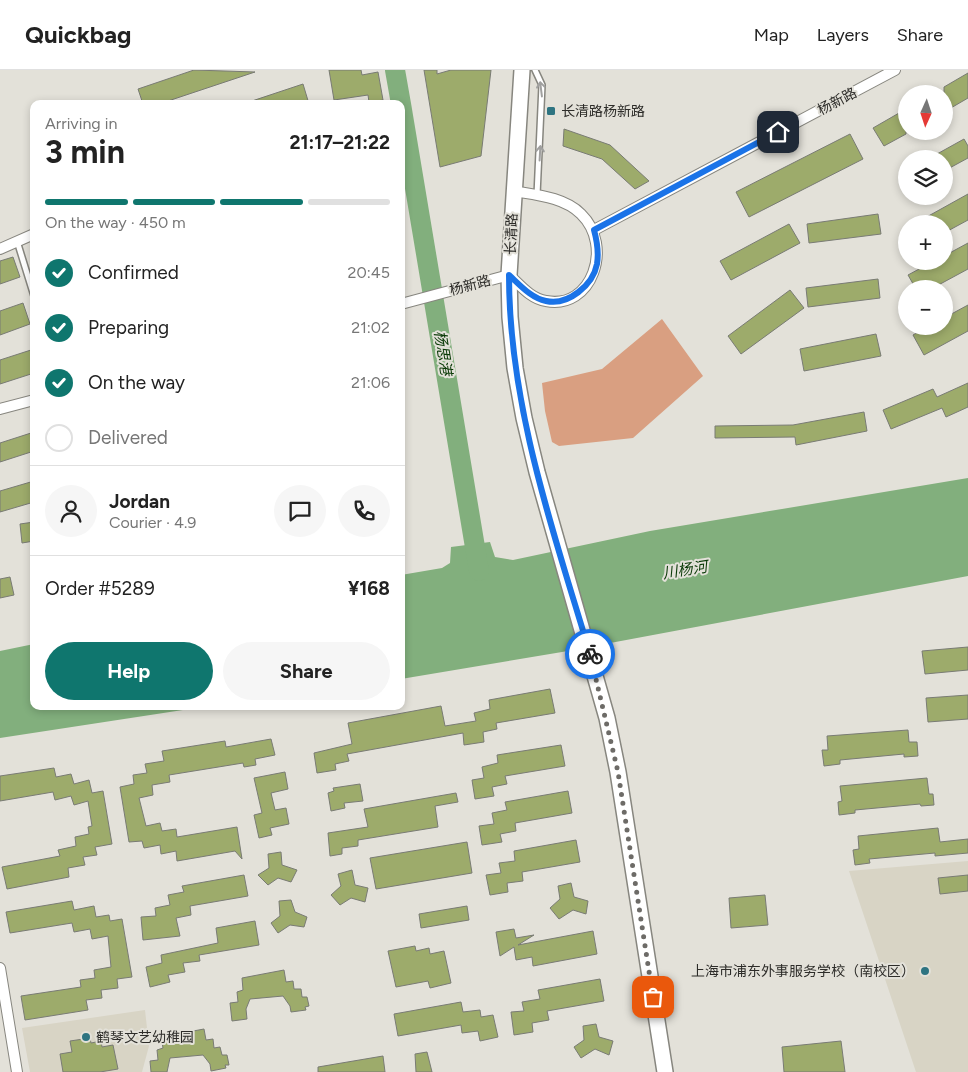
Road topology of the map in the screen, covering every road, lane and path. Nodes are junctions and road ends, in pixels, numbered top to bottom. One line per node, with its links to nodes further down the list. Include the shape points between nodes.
1 (522, 70): 4 (main road, 长清路)
2 (535, 70): 5 (lane, one-way to 2, via 542,85)
3 (894, 70): 6 (street, 杨新路)
4 (513, 191): 5 (street); 10 (main road, 长清路)
5 (537, 196): 6 (street, via 567,204 581,214)
6 (594, 230): 10 (street, 杨新路, via 598,246 597,265 589,282 578,293 563,300 547,302 532,296)
7 (30, 236): 8 (street)
8 (17, 241): 9 (street); 11 (lane)
9 (0, 249)
10 (509, 275): 12 (street, 杨新路); 17 (main road, 长清路, via 510,317 524,418 593,664 618,772)
11 (30, 283)
12 (405, 302)
13 (30, 401): 14 (street)
14 (0, 409)
15 (0, 968): 16 (street)
16 (17, 1072)
17 (665, 1072)

